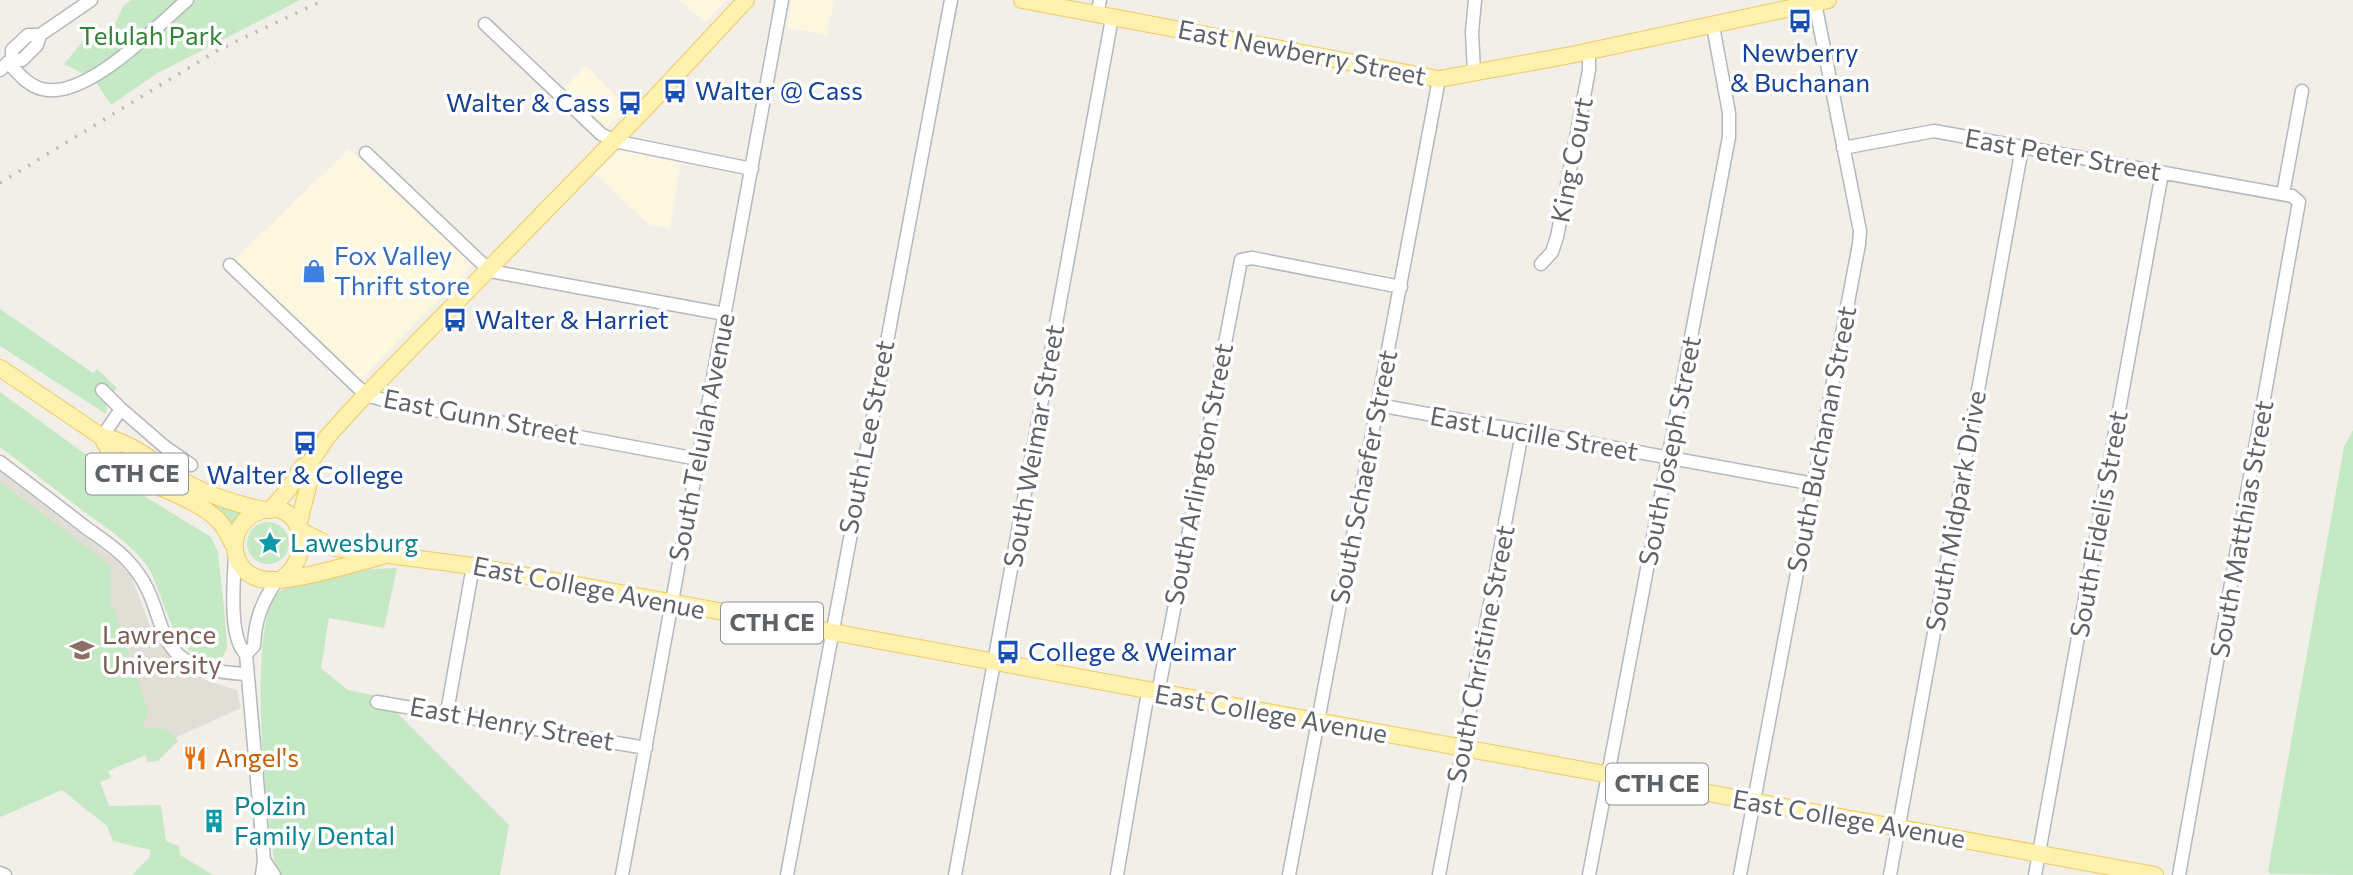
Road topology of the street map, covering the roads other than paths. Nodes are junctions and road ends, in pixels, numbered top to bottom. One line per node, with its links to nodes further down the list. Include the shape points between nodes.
1 (91, 0): 13 (street, via 40,36 22,60)
2 (187, 0): 13 (street, via 132,48 72,88 38,88)
3 (746, 0): 17 (main road)
4 (782, 0): 21 (street, South Telulah Avenue)
5 (950, 0): 49 (street, South Lee Street)
6 (1022, 0): 9 (main road, East Newberry Street)
7 (1475, 0): 14 (street)
8 (1821, 1): 11 (main road, East Newberry Street); 18 (street, South Buchanan Street)
9 (1103, 11): 15 (main road, East Newberry Street); 51 (street, South Weimar Street)
10 (485, 24): 17 (street, via 601,134)
11 (1713, 26): 12 (main road, East Newberry Street); 37 (street, South Joseph Street, via 1730,113 1729,137)
12 (1589, 51): 14 (main road, East Newberry Street); 24 (street, King Court, via 1557,237)
13 (7, 64)
14 (1474, 73): 15 (main road, East Newberry Street)
15 (1439, 79): 27 (street, South Schaefer Street)
16 (2302, 91): 23 (street)
17 (614, 141): 21 (street); 26 (main road)
18 (1843, 148): 19 (street, East Peter Street, via 1934,131); 41 (street, South Buchanan Street, via 1859,244)
19 (2022, 148): 22 (street, East Peter Street); 61 (street, South Midpark Drive)
20 (366, 153): 26 (street)
21 (752, 169): 28 (street, South Telulah Avenue)
22 (2162, 173): 23 (street, East Peter Street); 62 (street, South Fidelis Street)
23 (2283, 194): 79 (street, South Matthias Street, via 2299,202 2288,278)
24 (1541, 264)
25 (230, 265): 31 (street, East Gunn Street)
26 (490, 271): 28 (street); 31 (main road)
27 (1401, 287): 32 (street, South Schaefer Street); 53 (street, South Arlington Street, via 1245,258 1238,266)
28 (725, 314): 36 (street, South Telulah Avenue)
29 (0, 368): 35 (main road, CTH CE)
30 (102, 390): 33 (street)
31 (366, 395): 36 (street, East Gunn Street); 39 (main road)
32 (1378, 405): 34 (street, East Lucille Street); 56 (street, South Schaefer Street)
33 (121, 409): 35 (street); 40 (street)
34 (1522, 433): 37 (street, East Lucille Street); 58 (street, South Christine Street)
35 (102, 437): 42 (main road, CTH CE, via 117,439 206,493); 44 (main road, CTH CE, via 109,454 138,475 220,522)
36 (698, 458): 48 (street, South Telulah Avenue)
37 (1669, 459): 41 (street, East Lucille Street); 59 (street, South Joseph Street)
38 (0, 462): 52 (street, via 127,560 146,590 165,638 184,659 212,671)
39 (309, 464): 42 (main road); 43 (main road, via 312,471)
40 (191, 465)
41 (1814, 484): 60 (street, South Buchanan Street)
42 (267, 510): 43 (main road, via 284,514); 44 (main road, via 241,524)
43 (299, 528): 45 (main road, East College Avenue / CTH CE, via 326,546); 47 (main road, via 300,558)
44 (234, 550): 47 (main road, via 250,574); 50 (street, via 238,645)
45 (386, 556): 46 (main road, East College Avenue / CTH CE); 47 (main road, East College Avenue / CTH CE)
46 (473, 566): 48 (main road, East College Avenue / CTH CE); 55 (street)
47 (280, 579): 50 (street, via 262,603 254,646)
48 (671, 604): 49 (main road, East College Avenue / CTH CE); 57 (street, South Telulah Avenue)
49 (832, 634): 51 (main road, East College Avenue / CTH CE); 69 (street, South Lee Street)
50 (246, 654): 52 (street)
51 (994, 663): 53 (main road, East College Avenue / CTH CE); 70 (street, South Weimar Street)
52 (246, 674): 63 (street)
53 (1153, 692): 56 (main road, East College Avenue / CTH CE); 71 (street, South Arlington Street)
54 (377, 702): 55 (street, East Henry Street)
55 (447, 712): 57 (street, East Henry Street)
56 (1318, 723): 58 (main road, East College Avenue / CTH CE); 72 (street, South Schaefer Street)
57 (646, 748): 68 (street, South Telulah Avenue)
58 (1463, 750): 59 (main road, East College Avenue / CTH CE); 73 (street, South Christine Street)
59 (1608, 775): 60 (main road, East College Avenue / CTH CE); 74 (street, South Joseph Street)
60 (1753, 802): 61 (main road, East College Avenue / CTH CE); 75 (street, South Buchanan Street)
61 (1898, 828): 62 (main road, East College Avenue / CTH CE); 76 (street, South Midpark Drive)
62 (2039, 854): 77 (street, South Fidelis Street); 78 (main road, East College Avenue / CTH CE)
63 (264, 860): 66 (street); 67 (street)
64 (0, 873): 65 (street)
65 (5, 875)
66 (262, 875)
67 (274, 875)
68 (622, 875)
69 (787, 875)
70 (955, 875)
71 (1116, 875)
72 (1289, 875)
73 (1439, 875)
74 (1589, 875)
75 (1740, 875)
76 (1890, 875)
77 (2035, 875)
78 (2155, 875)
79 (2179, 875)

